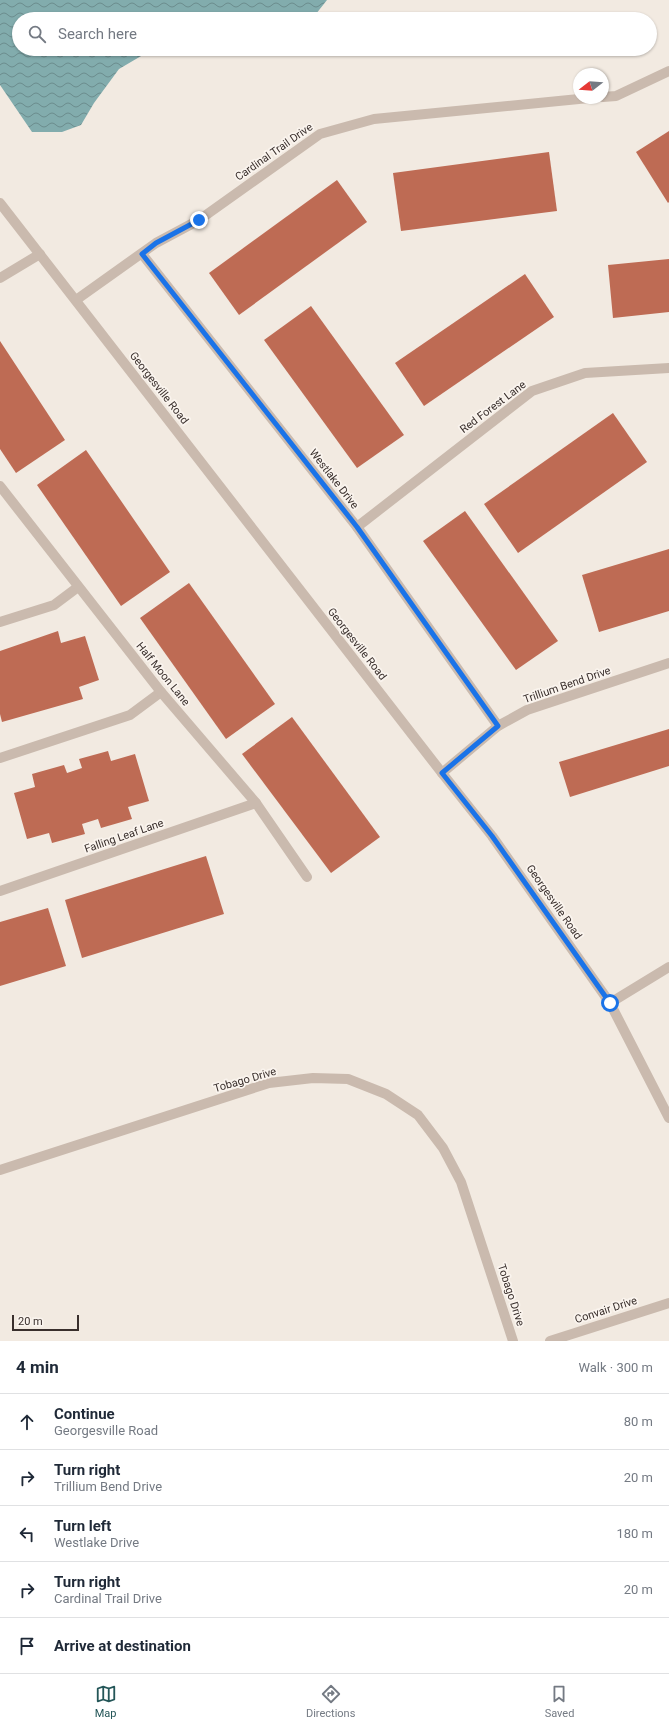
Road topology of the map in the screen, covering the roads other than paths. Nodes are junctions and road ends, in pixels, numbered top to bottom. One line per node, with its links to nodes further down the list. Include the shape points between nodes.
1 (669, 71): 2 (street, via 616,96)
2 (609, 97)
3 (573, 100): 6 (street, Cardinal Trail Drive, via 374,119 320,134 199,220 156,243)
4 (0, 203): 5 (street, Georgesville Road)
5 (40, 254): 7 (street); 8 (street, Georgesville Road)
6 (142, 254): 8 (street, Cardinal Trail Drive); 11 (street, Westlake Drive)
7 (0, 278)
8 (76, 300): 18 (street, Georgesville Road)
9 (669, 368): 11 (street, Red Forest Lane, via 585,373 532,392)
10 (0, 486): 12 (street, Half Moon Lane)
11 (357, 527): 16 (street, Westlake Drive)
12 (78, 587): 13 (street, via 54,605); 15 (street, Half Moon Lane)
13 (0, 622)
14 (669, 663): 16 (street, Trillium Bend Drive, via 527,710)
15 (161, 692): 17 (street, via 130,715); 19 (street, Half Moon Lane)
16 (498, 726): 18 (street, Trillium Bend Drive)
17 (0, 758)
18 (442, 773): 23 (street, Georgesville Road, via 492,836)
19 (256, 803): 20 (street, Half Moon Lane); 21 (street, Falling Leaf Lane)
20 (306, 877)
21 (0, 891)
22 (669, 968): 23 (street)
23 (610, 1003): 24 (street, Georgesville Road)
24 (669, 1118)
25 (0, 1170): 27 (street, Tobago Drive, via 269,1083 314,1078 348,1079 386,1094 418,1115 443,1148 461,1182)
26 (669, 1303): 28 (street, Convair Drive)
27 (513, 1341)
28 (550, 1341)

